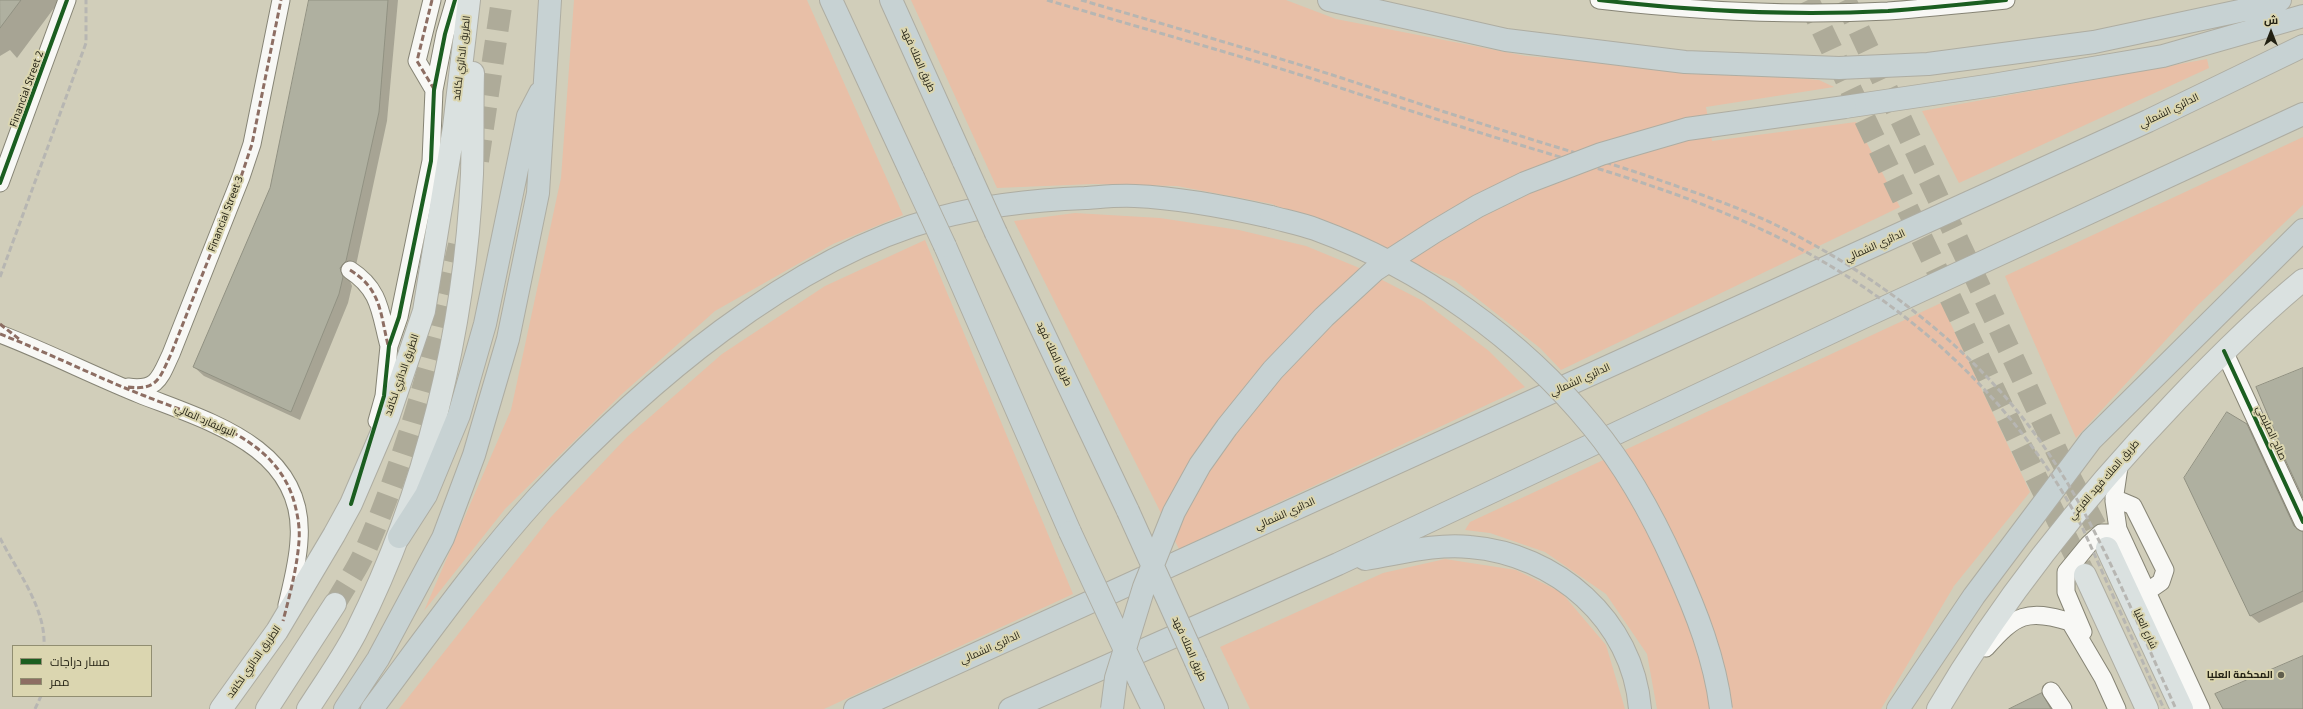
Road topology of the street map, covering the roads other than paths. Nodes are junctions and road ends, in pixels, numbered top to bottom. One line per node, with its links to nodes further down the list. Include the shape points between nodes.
1 (67, 0): 21 (street, Financial Street 2)
2 (281, 0): 30 (street, Financial Street 3, via 252,144 171,354 154,385 140,388)
3 (432, 0): 19 (street, via 417,61)
4 (455, 0): 19 (street, via 445,34)
5 (469, 0): 33 (main road, الطريق الدائري لكافد, via 454,127 424,311 388,418)
6 (473, 0): 35 (main road, via 472,174 463,274 444,382)
7 (550, 0): 18 (highway)
8 (831, 0): 55 (highway, bridge, via 945,246 1070,532)
9 (891, 0): 44 (highway, طريق الملك فهد, bridge, via 996,233 1128,511)
10 (1329, 0): 14 (highway, via 1506,40 1686,62 1839,68 1928,64 2094,42)
11 (1599, 0): 15 (street)
12 (1688, 0): 15 (street)
13 (2006, 0): 15 (street, via 1888,11 1729,11)
14 (2280, 0)
15 (1640, 5)
16 (2303, 16): 54 (highway, bridge, via 2163,56 1993,85 1688,129 1601,154 1525,182 1478,206 1375,270 1324,317 1273,370 1227,427 1200,466 1174,512 1144,587 1116,678)
17 (2303, 46): 52 (highway, الدائري الشمالي, via 2148,121)
18 (545, 83): 35 (highway, via 528,116 484,324 459,415 426,495); 50 (highway, via 538,193 508,339 474,455 443,538 378,659)
19 (434, 90): 28 (street, via 431,161 399,317)
20 (2303, 114): 38 (highway)
21 (0, 183)
22 (2303, 230): 60 (highway, via 2091,440 1974,596)
23 (350, 270): 28 (street, via 363,278 376,297)
24 (2303, 280): 29 (main road, طريق الملك فهد الفرعي)
25 (0, 324): 27 (street)
26 (0, 334): 27 (street, البوليفارد المالي)
27 (25, 344): 30 (street, البوليفارد المالي)
28 (388, 346): 33 (street, via 384,396)
29 (2224, 351): 31 (main road, طريق الملك فهد الفرعي); 34 (street, صالح الصليمي)
30 (118, 385): 42 (street, البوليفارد المالي, via 225,428 251,443 268,457 282,474 292,496 300,540)
31 (2120, 458): 32 (street); 46 (main road, طريق الملك فهد الفرعي, via 2034,564)
32 (2114, 498): 37 (street, via 2118,529); 40 (street, via 2133,506 2165,570 2162,582)
33 (351, 504): 42 (main road, الطريق الدائري لكافد)
34 (2303, 522)
35 (399, 537): 49 (main road, via 355,633)
36 (2107, 548): 64 (main road, شارع العليا)
37 (2131, 556): 40 (street); 43 (street, via 2111,533 2101,533 2066,572 2066,592)
38 (1338, 564): 53 (highway); 58 (highway, via 1417,551 1469,546 1530,560 1556,574 1599,612 1620,643 1630,668)
39 (2085, 575): 63 (main road)
40 (2148, 591): 65 (street)
41 (335, 604): 48 (main road)
42 (283, 621): 47 (main road, الطريق الدائري لكافد)
43 (2103, 678): 46 (street, via 2070,622 2050,616 2024,616 2005,626); 62 (street)
44 (1206, 686): 56 (highway, طريق الملك فهد); 57 (highway)
45 (2051, 691): 61 (street)
46 (1945, 700)
47 (221, 709)
48 (267, 709)
49 (308, 709)
50 (345, 709)
51 (372, 709): 59 (highway, bridge, via 467,583 539,497 629,406 703,344 784,289 853,250 938,218 994,205 1044,199 1134,196 1226,206 1315,228 1379,257 1452,300 1503,338 1568,399 1592,426 1630,479 1660,531 1687,590 1708,646)
52 (855, 709)
53 (1010, 709)
54 (1112, 709)
55 (1153, 709)
56 (1217, 709)
57 (1220, 709)
58 (1640, 709)
59 (1721, 709)
60 (1898, 709)
61 (2063, 709)
62 (2118, 709)
63 (2147, 709)
64 (2182, 709)
65 (2201, 709)

